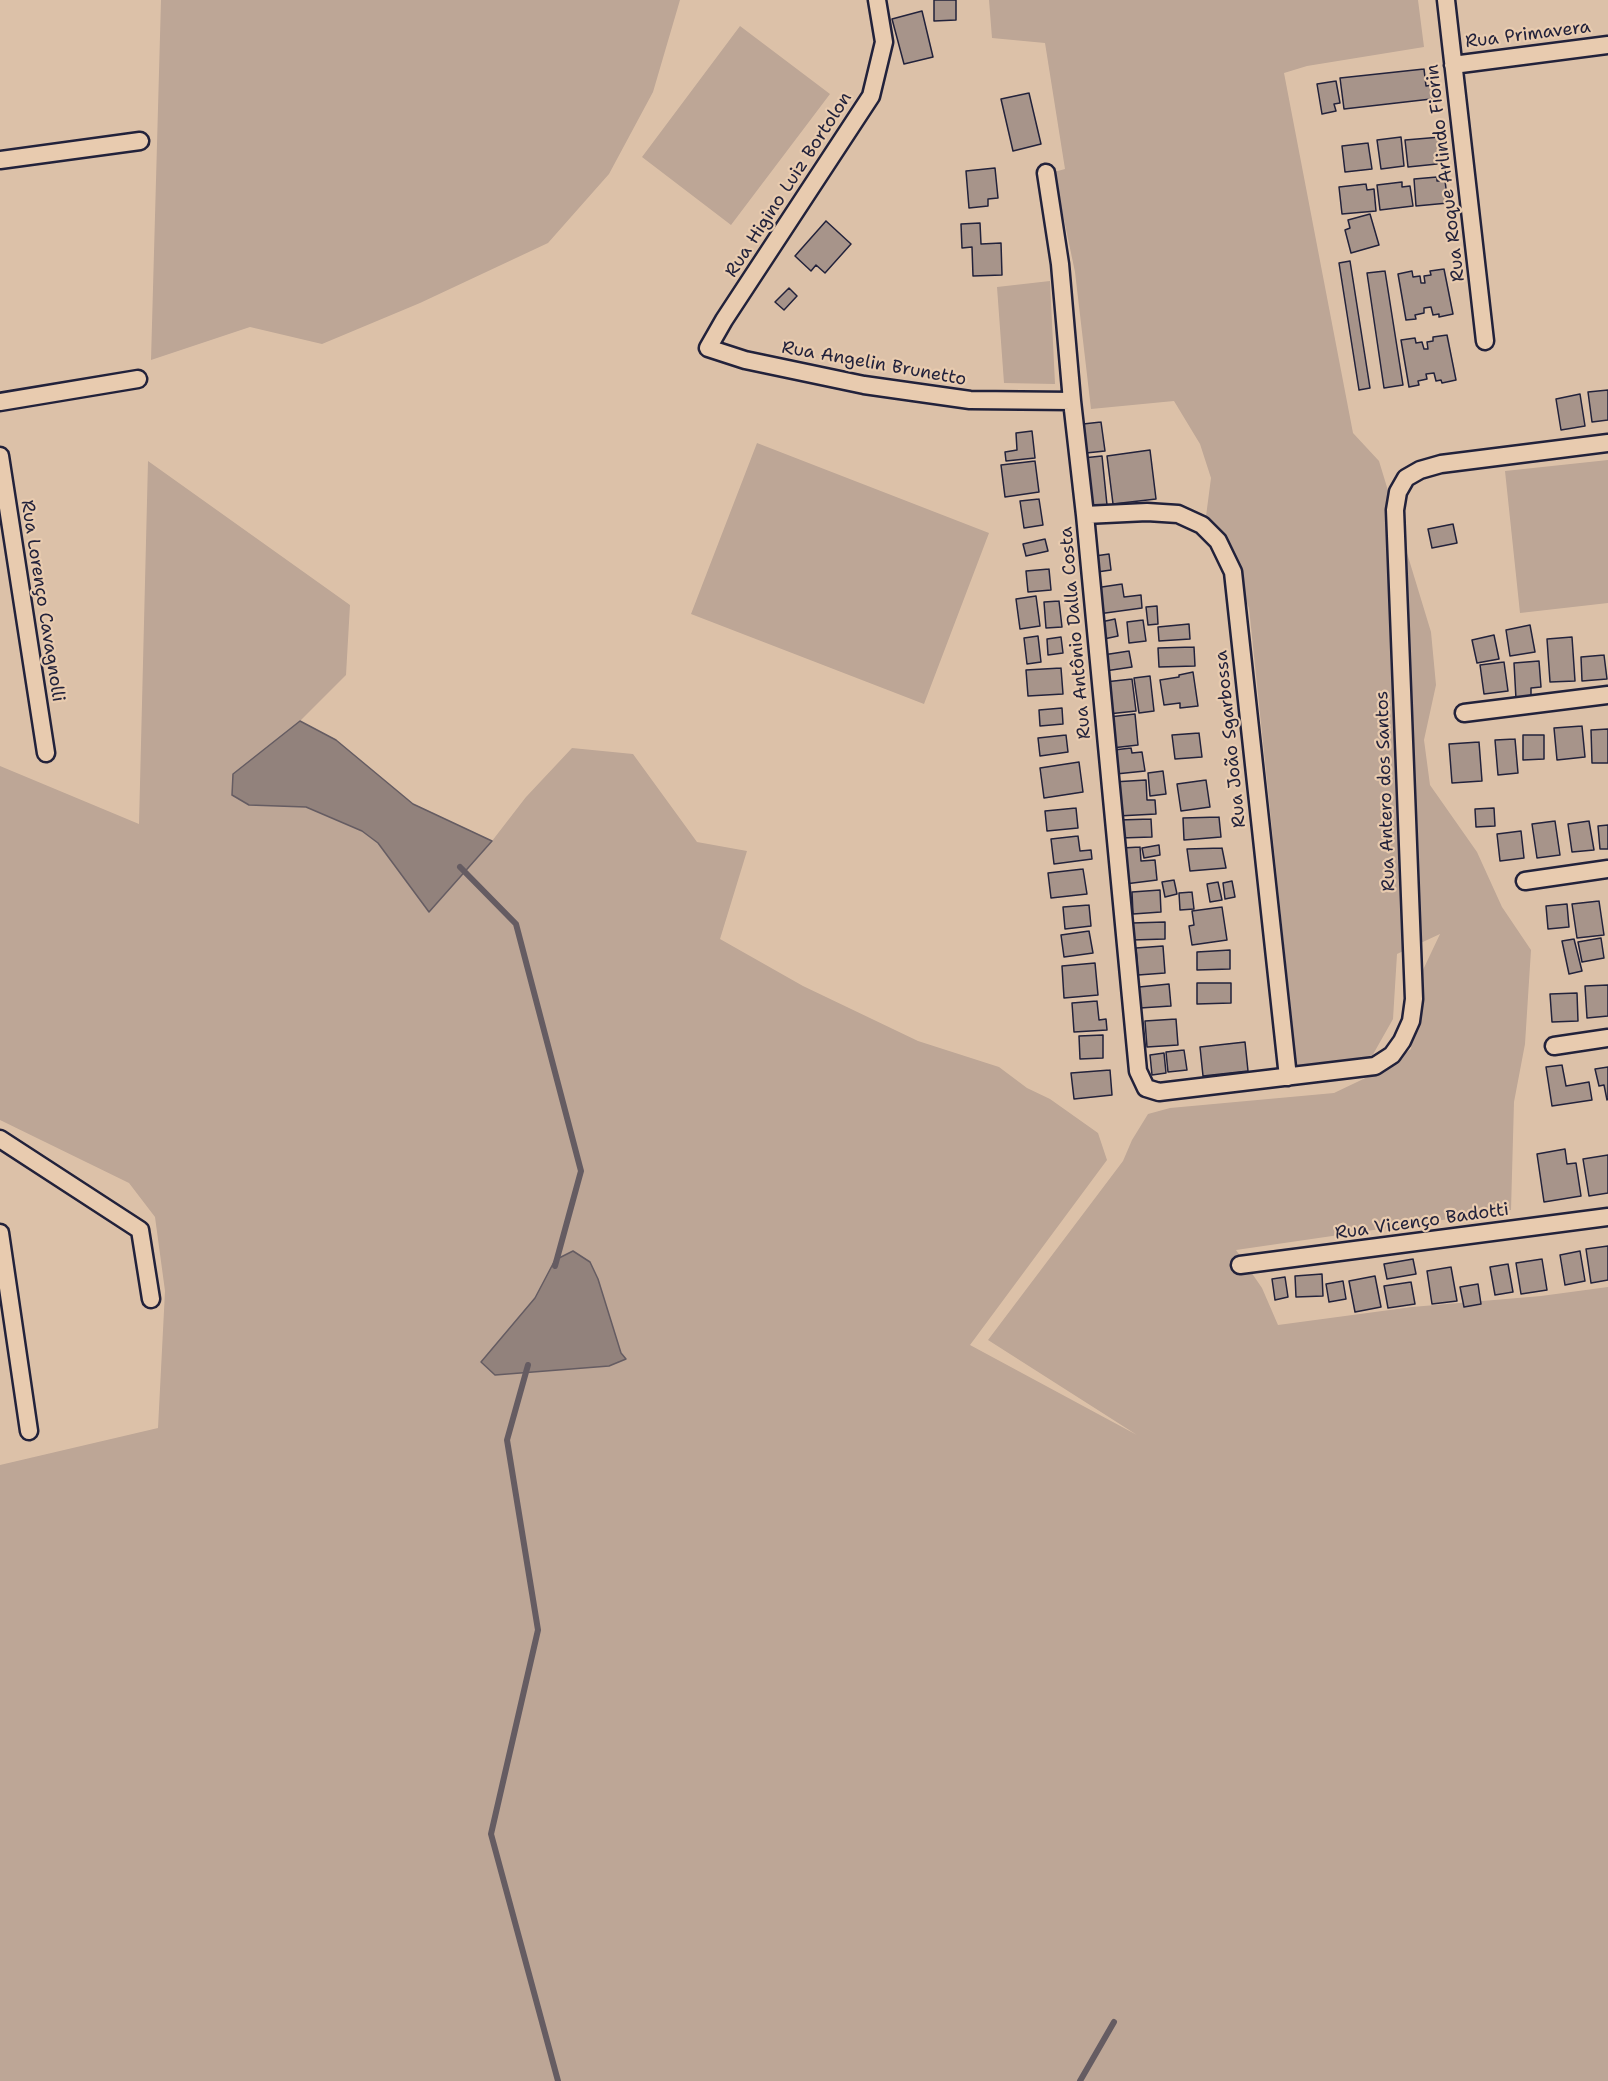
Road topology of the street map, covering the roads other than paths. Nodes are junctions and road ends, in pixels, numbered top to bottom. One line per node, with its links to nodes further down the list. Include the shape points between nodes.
1 (877, 0): 9 (street, Rua Higino Luiz Bortolon, via 884,42 871,96)
2 (1446, 0): 4 (street, Rua Roque Arlindo Fiorin)
3 (1608, 45): 4 (street, Rua Primavera)
4 (1453, 65): 8 (street, Rua Roque Arlindo Fiorin)
5 (140, 141): 6 (street)
6 (0, 160)
7 (1046, 173): 11 (street, Rua Antônio Dalla Costa, via 1060,264)
8 (1485, 341)
9 (708, 348): 11 (street, Rua Angelin Brunetto, via 745,360 864,385 969,400)
10 (138, 379): 12 (street)
11 (1072, 401): 15 (street, Rua Antônio Dalla Costa)
12 (0, 402)
13 (1608, 442): 23 (street, Rua Antero dos Santos, via 1441,464 1406,478 1398,492 1395,510 1414,999 1411,1021 1392,1054 1375,1066)
14 (0, 456): 18 (street, Rua Lorenço Cavagnolli)
15 (1085, 515): 23 (street, Rua João Sgarbossa, via 1178,514 1202,525 1218,541 1233,572); 24 (street, Rua Antônio Dalla Costa, via 1138,1071)
16 (1608, 695): 17 (street)
17 (1464, 713)
18 (46, 753)
19 (1608, 869): 20 (street)
20 (1525, 881)
21 (1608, 1038): 22 (street)
22 (1554, 1046)
23 (1288, 1077): 24 (street, Rua Antero dos Santos, via 1159,1092)
24 (1146, 1088)
25 (0, 1139): 29 (street, via 140,1230)
26 (1608, 1217): 28 (street, Rua Vicenço Badotti)
27 (0, 1233): 30 (street)
28 (1240, 1265)
29 (152, 1299)
30 (29, 1431)

